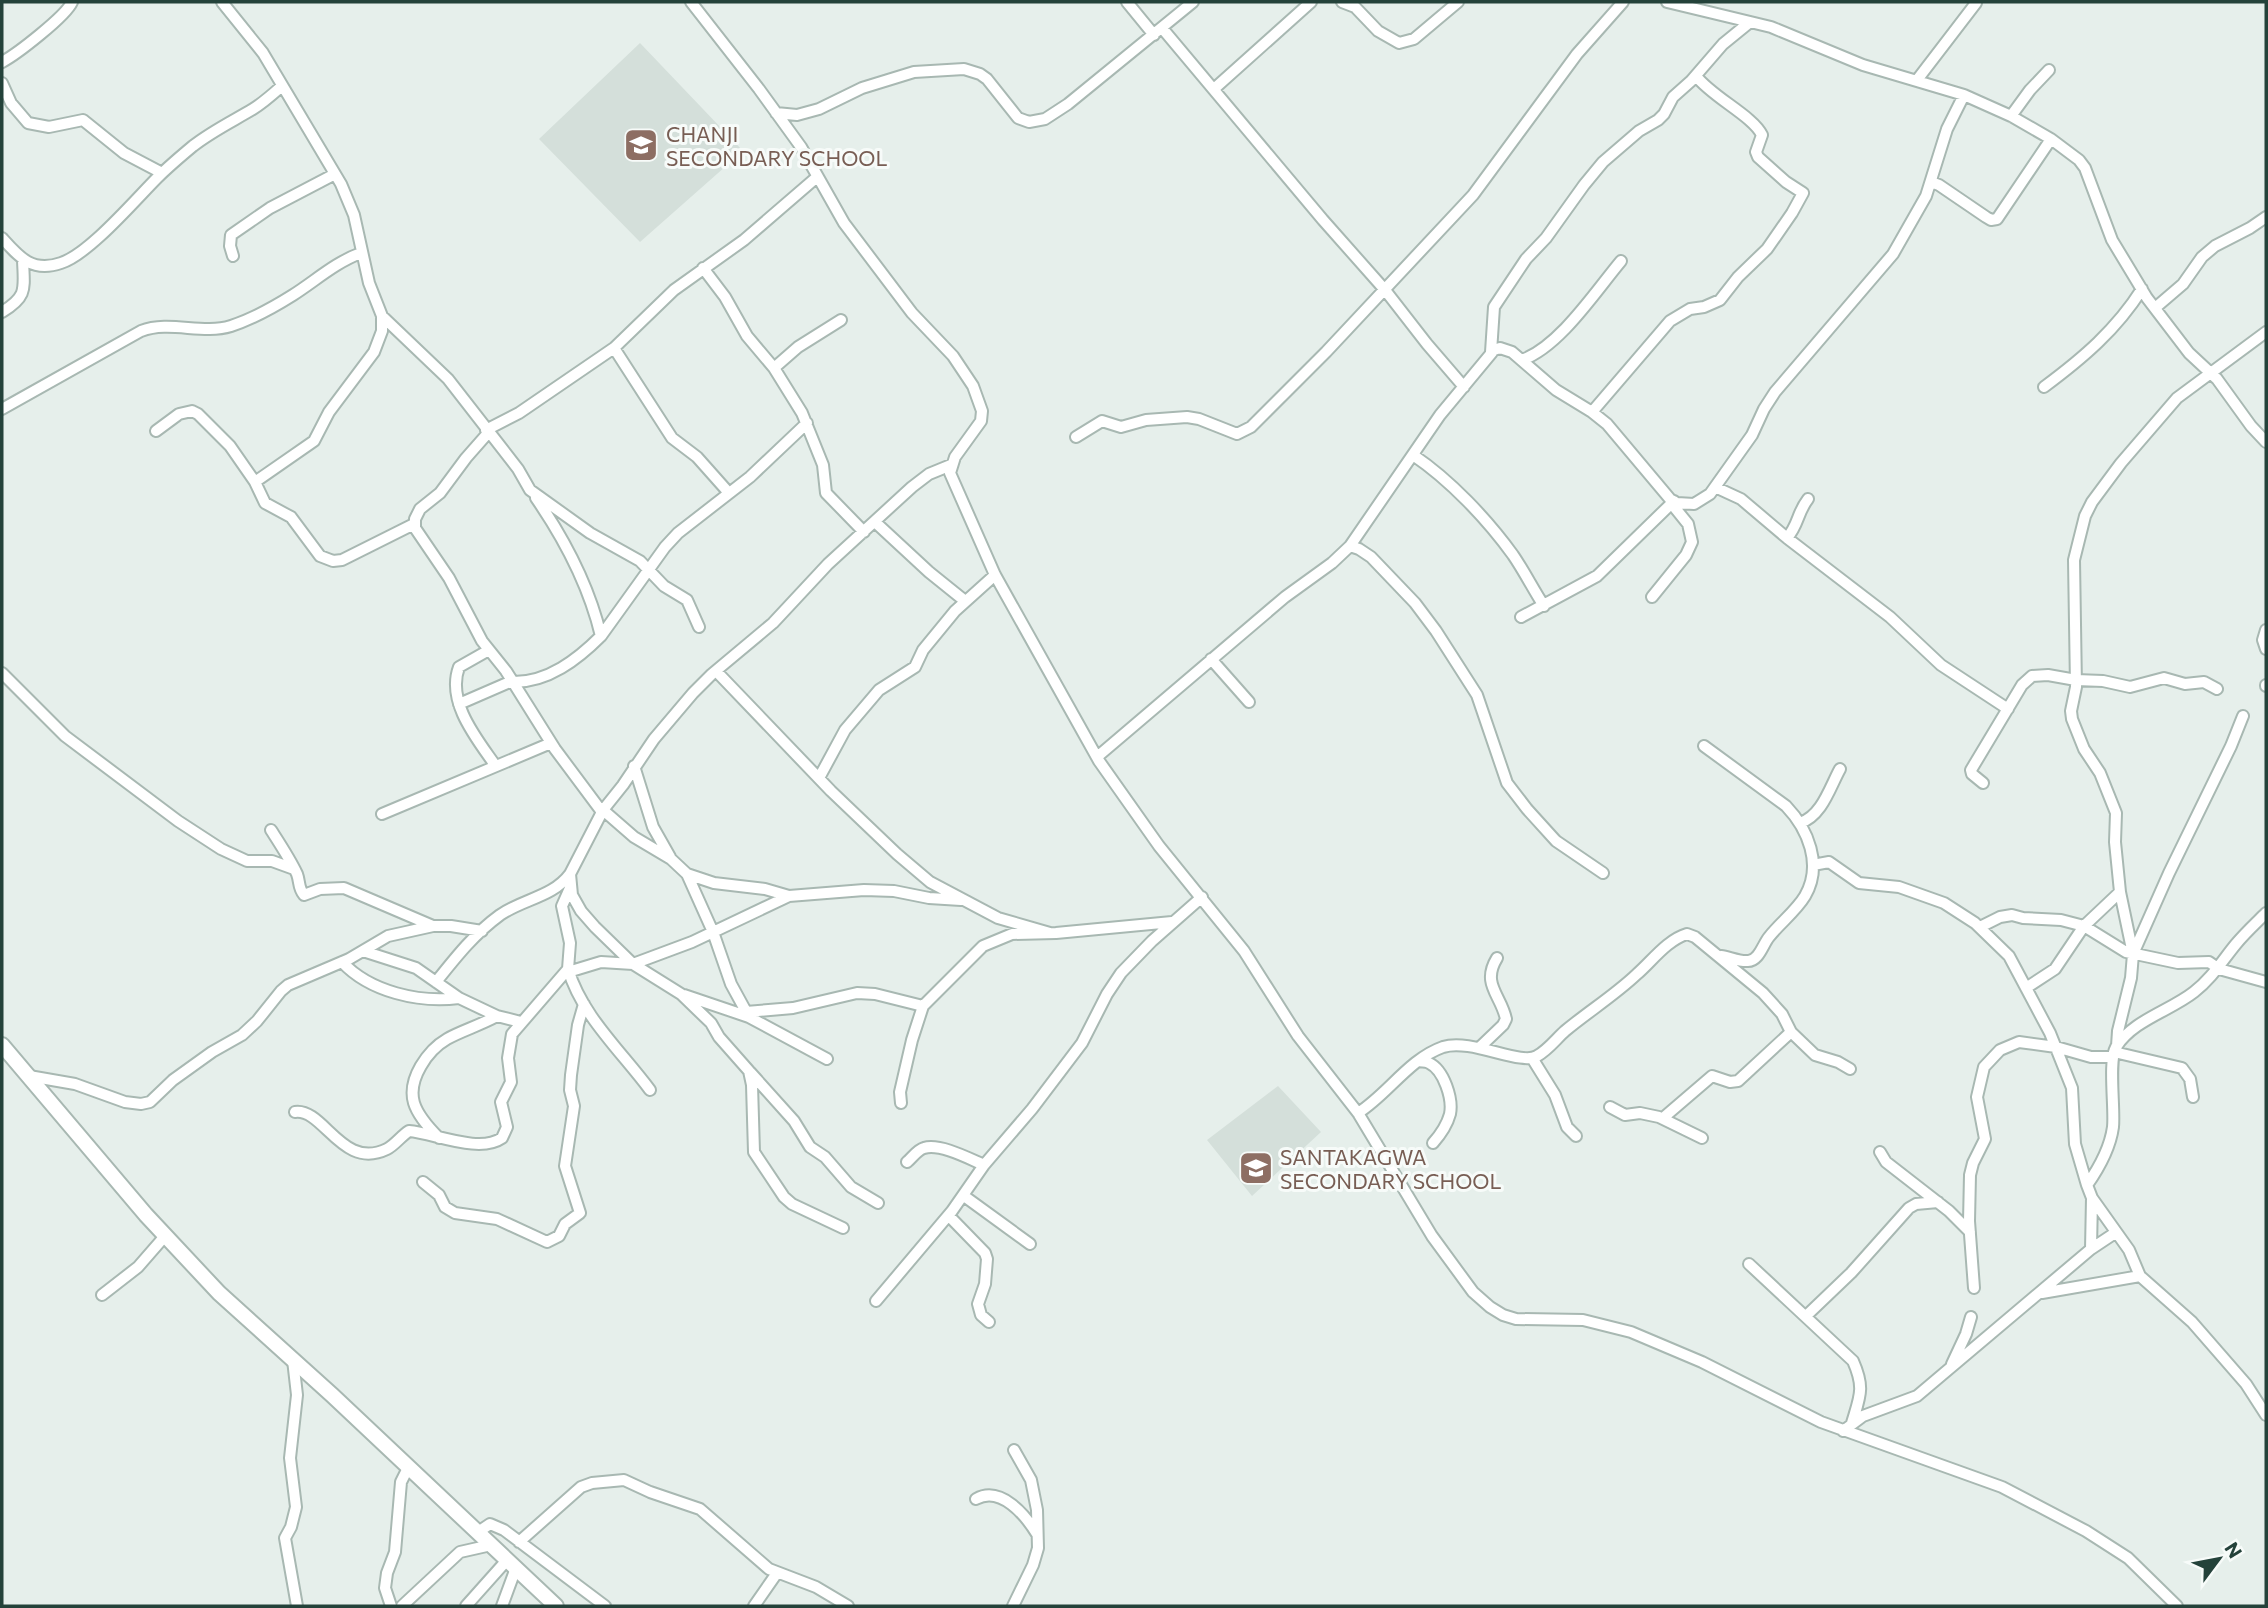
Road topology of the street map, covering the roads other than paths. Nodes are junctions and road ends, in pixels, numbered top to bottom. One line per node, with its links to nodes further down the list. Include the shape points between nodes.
1 (72, 2): 14 (street, via 62,17)
2 (222, 2): 19 (street, via 263,53)
3 (691, 2): 22 (street)
4 (1127, 2): 13 (street)
5 (1193, 2): 13 (street)
6 (1311, 2): 20 (street)
7 (1342, 2): 8 (street, via 1355,7 1378,31 1399,43 1413,39)
8 (1458, 2)
9 (1623, 2): 36 (street, via 1577,54 1473,195)
10 (1667, 2): 12 (street)
11 (1976, 3): 17 (street)
12 (1750, 22): 16 (street, via 1723,44); 17 (street, via 1781,30 1863,65)
13 (1158, 32): 20 (street); 22 (street, via 1053,115 1036,121 1018,118 987,79 964,69 914,72 862,88 819,109 797,115)
14 (2, 62)
15 (2049, 70): 23 (street)
16 (1696, 76): 44 (street, via 1673,97 1658,120 1603,162 1527,259 1494,307); 51 (street, via 1756,126 1762,135 1758,157 1803,192 1767,249 1720,300 1670,321)
17 (1917, 80): 21 (street)
18 (2, 83): 25 (street, via 10,103 28,124 49,127 83,120 124,153)
19 (282, 86): 25 (street, via 196,144); 26 (street)
20 (1214, 88): 36 (street)
21 (1964, 95): 23 (street); 28 (street, via 1947,129)
22 (776, 113): 27 (street)
23 (2011, 116): 24 (street)
24 (2051, 139): 28 (street, via 1997,219 1991,220); 37 (street, via 2085,168 2112,240)
25 (162, 173): 33 (street, via 75,256 48,266)
26 (335, 174): 31 (street, via 350,203); 32 (street, via 231,234)
27 (817, 177): 35 (street, via 744,240); 58 (street, via 844,223 973,386 981,421)
28 (1931, 183): 60 (street, via 1893,254 1769,400 1752,435)
29 (2266, 217): 38 (street, via 2215,246)
30 (2, 238): 33 (street)
31 (361, 253): 40 (street); 50 (street, via 232,326 141,331)
32 (233, 256)
33 (23, 260): 39 (street, via 22,295)
34 (1621, 261): 45 (street, via 1541,351)
35 (703, 268): 43 (street, via 674,289); 46 (street)
36 (1385, 289): 48 (street); 55 (street, via 1243,433 1230,433 1187,417 1128,426 1102,421)
37 (2142, 289): 38 (street); 49 (street, via 2105,337)
38 (2155, 308): 47 (street, via 2189,353)
39 (2, 312)
40 (382, 316): 54 (street, via 437,367); 59 (street, via 374,352 329,412 314,441)
41 (841, 320): 46 (street)
42 (2266, 332): 47 (street)
43 (614, 348): 54 (street); 62 (street, via 672,438 697,457)
44 (1492, 352): 45 (street, via 1505,349); 48 (street)
45 (1522, 360): 51 (street, via 1556,390)
46 (774, 368): 52 (street)
47 (2212, 373): 56 (street); 84 (street, via 2171,404 2105,482 2085,516 2073,569)
48 (1464, 387): 57 (street)
49 (2044, 387)
50 (2, 410)
51 (1592, 412): 64 (street, via 1623,441)
52 (807, 423): 62 (street); 67 (street, via 823,465 827,493)
53 (156, 431): 59 (street, via 179,414 198,414 230,446)
54 (487, 431): 61 (street); 66 (street, via 440,493 420,509)
55 (1076, 438)
56 (2266, 443)
57 (1413, 455): 69 (street); 74 (street, via 1433,468 1497,535)
58 (951, 465): 65 (street, via 912,486); 71 (street, via 954,485)
59 (255, 482): 66 (street, via 265,503 291,517 312,549 326,559 342,560)
60 (1715, 487): 64 (street, via 1694,504); 68 (street, via 1741,499)
61 (530, 490): 70 (street, via 590,533 633,555); 78 (street, via 560,534)
62 (729, 493): 70 (street, via 678,533)
63 (1808, 499): 68 (street)
64 (1672, 502): 72 (street, via 1688,524 1692,542); 74 (street, via 1597,576)
65 (875, 522): 67 (street); 73 (street)
66 (414, 524): 80 (street)
67 (864, 533): 82 (street, via 828,564 774,623)
68 (1787, 538): 89 (street, via 1891,617 1949,671)
69 (1350, 546): 81 (street); 106 (street, via 1371,557 1436,631 1477,695 1507,783 1527,809 1556,841)
70 (649, 570): 76 (street, via 687,600); 78 (street)
71 (995, 575): 73 (street); 93 (street)
72 (1652, 597)
73 (964, 601): 97 (street, via 915,667 879,690 845,730)
74 (1544, 606): 75 (street)
75 (1521, 617)
76 (699, 627)
77 (2266, 630): 79 (street)
78 (601, 636): 85 (street, via 547,676)
79 (2266, 649)
80 (489, 650): 85 (street); 88 (street, via 459,667)
81 (1211, 659): 87 (street); 93 (street)
82 (716, 671): 95 (street); 97 (street)
83 (2, 673): 105 (street, via 65,736 186,826 247,861 272,861)
84 (2076, 680): 86 (street, via 2130,687 2164,678 2185,684 2204,681); 89 (street, via 2032,676 2021,684); 110 (street, via 2072,719 2116,813)
85 (513, 681): 88 (street); 91 (street)
86 (2217, 689)
87 (1249, 702)
88 (460, 704): 94 (street)
89 (2008, 709): 98 (street, via 1971,769)
90 (2243, 716): 123 (street)
91 (551, 743): 94 (street); 99 (street)
92 (1704, 746): 101 (street, via 1786,806)
93 (1097, 757): 112 (street, via 1159,846)
94 (495, 765): 100 (street)
95 (634, 766): 99 (street); 103 (street, via 653,827)
96 (1840, 769): 101 (street, via 1826,799)
97 (819, 778): 113 (street, via 897,854 930,882)
98 (1983, 783)
99 (602, 811): 103 (street); 107 (street)
100 (382, 814)
101 (1800, 823): 104 (street, via 1811,845)
102 (271, 830): 105 (street)
103 (671, 859): 108 (street)
104 (1812, 865): 118 (street, via 1829,862 1859,883 1891,885 1934,897); 124 (street, via 1804,898 1754,959)
105 (294, 869): 116 (street, via 304,895 344,888)
106 (1603, 873)
107 (570, 874): 109 (street); 119 (street, via 563,884 515,906)
108 (687, 874): 111 (street); 120 (street)
109 (570, 888): 127 (street, via 581,911); 129 (street, via 562,906 570,943)
110 (2120, 892): 117 (street); 123 (street)
111 (789, 896): 113 (street, via 864,890); 120 (street)
112 (1202, 897): 115 (street); 156 (street, via 1244,951 1298,1036)
113 (962, 900): 121 (street, via 998,918)
114 (2266, 914): 128 (street)
115 (1172, 922): 121 (street); 164 (street, via 1121,973 1082,1043)
116 (433, 926): 119 (street); 122 (street, via 387,936)
117 (2084, 926): 118 (street, via 2012,915); 123 (street); 132 (street, via 2055,969)
118 (1980, 927): 132 (street, via 2009,956)
119 (482, 931): 130 (street)
120 (713, 932): 127 (street); 137 (street, via 731,984)
121 (1050, 933): 136 (street, via 997,939 972,956)
122 (363, 951): 126 (street); 130 (street, via 416,968)
123 (2133, 954): 128 (street, via 2178,963 2209,962); 144 (street)
124 (1718, 955): 140 (street, via 1776,1006); 145 (street, via 1695,937 1680,936 1625,986)
125 (1497, 958): 142 (street, via 1490,970 1491,982 1506,1019)
126 (342, 962): 134 (street, via 366,983 420,997); 150 (street, via 281,991 251,1028 173,1080 150,1102 125,1102 68,1082)
127 (633, 964): 129 (street, via 601,962); 133 (street)
128 (2219, 969): 131 (street); 144 (street, via 2193,993 2143,1023)
129 (568, 971): 135 (street); 139 (street)
130 (436, 982): 134 (street)
131 (2266, 982)
132 (2025, 988): 143 (street)
133 (681, 994): 137 (street); 149 (street)
134 (459, 998): 138 (street)
135 (584, 1004): 151 (street); 165 (street, via 570,1090 574,1107 565,1166 580,1213 547,1242 498,1219 455,1213)
136 (923, 1006): 137 (street, via 857,993); 153 (street)
137 (748, 1014): 146 (street)
138 (497, 1016): 139 (street); 159 (street, via 445,1040 415,1077 414,1104)
139 (521, 1023): 159 (street, via 508,1045 511,1082 501,1102 506,1133 491,1143)
140 (1791, 1032): 148 (street, via 1815,1055); 157 (street, via 1746,1076 1730,1082 1712,1076)
141 (2, 1045): 150 (street)
142 (1480, 1046): 145 (street); 147 (street, via 1444,1047)
143 (2056, 1047): 144 (street, via 2091,1058); 166 (street, via 2072,1088 2075,1144); 173 (street, via 2033,1042 2008,1045 1984,1067 1977,1097 1985,1139 1970,1175)
144 (2115, 1051): 152 (street, via 2182,1068 2190,1079); 166 (street, via 2113,1128 2105,1154)
145 (1532, 1058): 158 (street)
146 (827, 1059)
147 (1418, 1061): 156 (street); 161 (street, via 1436,1069 1450,1098 1446,1127)
148 (1850, 1069)
149 (749, 1071): 170 (street, via 794,1121 810,1147 851,1187); 172 (street, via 754,1152 759,1163 792,1204)
150 (29, 1076): 175 (street)
151 (650, 1090)
152 (2193, 1097)
153 (901, 1103)
154 (1610, 1107): 157 (street, via 1625,1115)
155 (295, 1112): 159 (street, via 309,1114 340,1143 360,1152 389,1148 408,1131)
156 (1358, 1113): 190 (street, via 1432,1236 1490,1307 1516,1318 1583,1320 1631,1332 1785,1405)
157 (1663, 1118): 160 (street)
158 (1576, 1136)
159 (439, 1138)
160 (1702, 1138)
161 (1433, 1143)
162 (1880, 1152): 169 (street)
163 (907, 1163): 164 (street, via 919,1151 932,1147)
164 (984, 1165): 167 (street)
165 (423, 1182)
166 (2087, 1185): 168 (street)
167 (964, 1196): 171 (street); 176 (street)
168 (2092, 1198): 174 (street); 177 (street)
169 (1938, 1202): 173 (street); 184 (street, via 1909,1209)
170 (878, 1203)
171 (949, 1216): 183 (street); 186 (street, via 985,1253 985,1284 978,1311)
172 (843, 1228)
173 (1970, 1232): 180 (street)
174 (2115, 1233): 177 (street); 179 (street, via 2129,1250)
175 (165, 1236): 182 (street, via 138,1267); 187 (street)
176 (1030, 1244)
177 (2091, 1250): 181 (street)
178 (1749, 1264): 184 (street)
179 (2140, 1276): 181 (street); 189 (street, via 2192,1322 2246,1384)
180 (1974, 1288)
181 (2040, 1293): 188 (street)
182 (102, 1295)
183 (876, 1301)
184 (1806, 1316): 190 (street, via 1853,1361 1860,1374 1862,1388)
185 (1971, 1317): 188 (street)
186 (989, 1322)
187 (293, 1360): 192 (street); 200 (street, via 298,1395 290,1458 296,1507 285,1538)
188 (1951, 1366): 190 (street, via 1910,1400 1877,1410)
189 (2266, 1415)
190 (1847, 1427): 210 (street, via 2024,1497 2128,1558)
191 (1014, 1450): 195 (street, via 1031,1480)
192 (408, 1468): 194 (street); 201 (street, via 399,1492 395,1552 385,1588)
193 (976, 1499): 195 (street, via 994,1497 1015,1507)
194 (478, 1532): 196 (street, via 491,1524); 197 (street)
195 (1037, 1534): 209 (street, via 1037,1555)
196 (519, 1542): 199 (street, via 581,1487 624,1480 700,1509); 206 (street)
197 (491, 1545): 198 (street); 202 (street, via 460,1552)
198 (511, 1564): 203 (street); 204 (street); 205 (street)
199 (777, 1573): 207 (street); 208 (street, via 816,1587)
200 (297, 1606)
201 (391, 1606)
202 (402, 1606)
203 (466, 1606)
204 (502, 1606)
205 (556, 1606)
206 (605, 1606)
207 (754, 1606)
208 (848, 1606)
209 (1013, 1606)
210 (2177, 1606)

